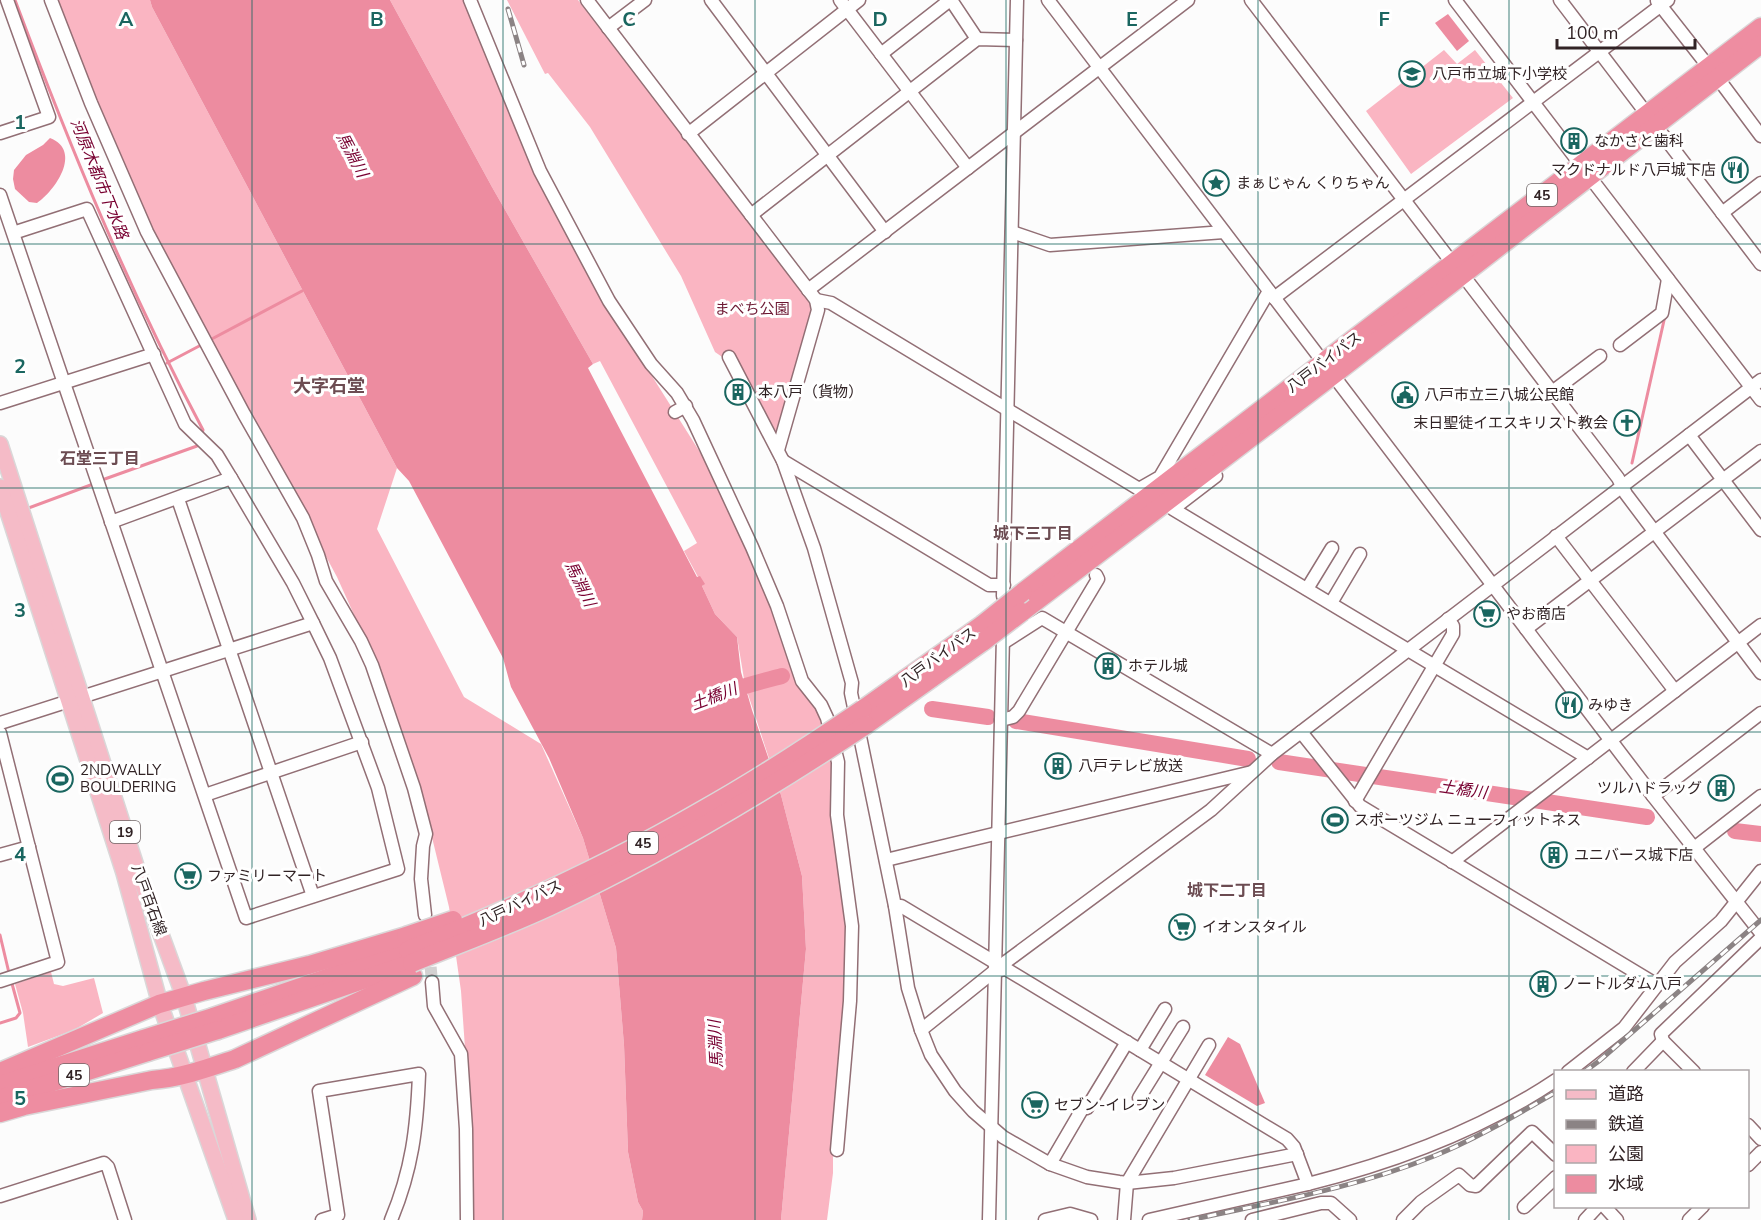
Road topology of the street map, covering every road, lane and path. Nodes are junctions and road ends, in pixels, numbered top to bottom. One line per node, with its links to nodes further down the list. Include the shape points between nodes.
1 (7, 0): 31 (street, via 49,117)
2 (51, 0): 124 (street, via 147,232 303,518 326,581 372,665 426,834 421,879)
3 (470, 0): 159 (street, via 522,130 562,214 635,343 677,393 680,409 756,557 802,681 827,717 838,762 837,815 852,926 850,1001)
4 (587, 0): 19 (street)
5 (645, 0): 19 (street)
6 (711, 0): 27 (street)
7 (840, 0): 17 (street)
8 (859, 0): 17 (street)
9 (951, 0): 20 (street); 24 (street)
10 (1017, 0): 21 (street)
11 (1048, 0): 25 (street)
12 (1188, 0): 25 (street)
13 (1251, 0): 40 (street)
14 (1455, 0): 29 (street)
15 (1560, 0): 23 (street)
16 (1662, 2): 23 (street); 26 (street)
17 (848, 10): 24 (street); 27 (street)
18 (1761, 27): 26 (highway, 八戸バイパス / 45)
19 (608, 28): 33 (street)
20 (977, 39): 21 (street); 28 (street)
21 (1016, 40): 32 (street)
22 (1761, 44): 26 (highway, 八戸バイパス / 45)
23 (1600, 52): 29 (street); 30 (street)
24 (881, 54): 28 (street)
25 (1100, 68): 32 (street); 45 (street)
26 (1712, 72): 30 (highway, 八戸バイパス / 45); 34 (street)
27 (765, 73): 33 (street); 35 (street)
28 (910, 92): 35 (street); 36 (street)
29 (1533, 102): 37 (street); 40 (street)
30 (1651, 120): 37 (highway, 八戸バイパス / 45); 41 (street)
31 (0, 133)
32 (1014, 133): 36 (street); 44 (street)
33 (688, 134): 42 (street)
34 (1761, 136)
35 (828, 155): 42 (street); 43 (street)
36 (968, 168): 43 (street)
37 (1585, 171): 48 (highway, 八戸バイパス / 45); 49 (street)
38 (1761, 183): 41 (street)
39 (0, 195): 46 (street)
40 (1404, 200): 48 (street); 51 (street)
41 (1722, 213): 47 (street)
42 (751, 215): 50 (street)
43 (885, 232): 50 (street)
44 (1012, 232): 45 (street, via 1050,245); 62 (street)
45 (1224, 232): 51 (street)
46 (13, 233): 53 (street, via 87,209); 57 (street)
47 (1761, 264)
48 (1457, 269): 56 (highway, 八戸バイパス / 45); 59 (street)
49 (1668, 279): 52 (street, via 1662,313); 58 (street)
50 (812, 295): 62 (street); 67 (street, via 818,310)
51 (1271, 295): 56 (street); 62 (street, via 1160,477 1138,489)
52 (1620, 345)
53 (154, 354): 57 (street); 68 (street, via 185,424 217,456)
54 (1600, 356): 59 (street)
55 (729, 357): 67 (street)
56 (1328, 370): 63 (highway, 八戸バイパス / 45); 81 (street); 88 (highway, 八戸バイパス / 45, bridge, via 1023,592)
57 (64, 383): 61 (street); 73 (street)
58 (1756, 384): 60 (street); 64 (street)
59 (1551, 392): 70 (street)
60 (1761, 400)
61 (0, 403)
62 (1008, 409): 67 (street, via 1004,591)
63 (1259, 430): 82 (street, via 1260,441 1173,509); 88 (highway, 八戸バイパス / 45, bridge, via 1022,612)
64 (1689, 435): 69 (street); 70 (street)
65 (0, 444): 97 (main road, 八戸百石線 / 19)
66 (1761, 451): 69 (street)
67 (780, 456): 118 (street, via 814,548 852,683)
68 (231, 478): 72 (street); 85 (street, via 294,583)
69 (1723, 480): 74 (street); 75 (street)
70 (1622, 486): 75 (street); 76 (street)
71 (0, 487): 97 (main road, 八戸百石線 / 19)
72 (178, 499): 73 (street); 91 (street)
73 (111, 522): 94 (street)
74 (1761, 530)
75 (1654, 531): 80 (street); 90 (street)
76 (1556, 536): 80 (street); 81 (street)
77 (1332, 548): 82 (street)
78 (1360, 554): 83 (street)
79 (1096, 575): 89 (street, via 1098,579)
80 (1590, 580): 87 (street); 96 (street)
81 (1493, 585): 84 (street); 87 (street)
82 (1307, 589): 83 (street)
83 (1331, 603): 92 (street)
84 (1448, 619): 92 (street); 93 (street, via 1453,634)
85 (313, 623): 91 (street); 105 (street)
86 (1761, 625): 90 (street)
87 (1526, 629): 104 (street)
88 (983, 632): 99 (highway, 八戸バイパス / 45)
89 (1066, 632): 100 (street, via 1019,711); 100 (street, via 1042,618 1003,640); 106 (street)
90 (1738, 642): 95 (street); 96 (street)
91 (229, 649): 94 (street); 108 (street)
92 (1408, 649): 93 (street); 102 (street)
93 (1435, 665): 107 (street); 113 (street)
94 (161, 671): 97 (street); 110 (street)
95 (1761, 673)
96 (1675, 691): 104 (street)
97 (75, 699): 101 (street); 132 (main road, 八戸百石線 / 19); 133 (main road, 八戸百石線 / 19)
98 (1761, 713): 111 (street)
99 (864, 717): 127 (highway, 八戸バイパス / 45, bridge, via 700,812); 127 (highway, 八戸バイパス / 45, bridge, via 794,773 687,836 549,906 491,941)
100 (1001, 720): 114 (street)
101 (0, 723)
102 (1300, 732): 106 (street); 113 (street)
103 (0, 733): 115 (street)
104 (1610, 740): 107 (street); 111 (street)
105 (362, 742): 108 (street); 121 (street, via 398,869)
106 (1272, 754): 109 (street)
107 (1588, 758): 119 (street)
108 (272, 772): 110 (street); 121 (street)
109 (1253, 772): 114 (street); 128 (street, via 1211,810)
110 (205, 795): 121 (street, via 246,918)
111 (1653, 796): 116 (street)
112 (1761, 796): 116 (street)
113 (1355, 801): 119 (street)
114 (998, 834): 118 (street); 128 (street)
115 (29, 847): 117 (street); 129 (street, via 58,962)
116 (1694, 849): 122 (street)
117 (0, 855)
118 (886, 860): 123 (street)
119 (1452, 862): 131 (street)
120 (1761, 871): 122 (street)
121 (313, 896)
122 (1736, 903): 125 (street); 131 (street)
123 (895, 906): 128 (street, via 901,906); 136 (street, via 908,988)
124 (425, 915)
125 (1761, 933)
126 (1761, 938): 137 (street, via 1661,1034)
127 (410, 956): 132 (highway, via 309,965); 140 (highway, 八戸バイパス / 45, bridge); 143 (highway, via 235,1059)
128 (996, 967): 136 (street); 138 (street, via 1006,969); 156 (street)
129 (0, 981)
130 (432, 982): 180 (street, via 434,1006 461,1054)
131 (1657, 985): 144 (street, via 1624,1028)
132 (184, 997): 133 (highway); 143 (main road, 八戸百石線 / 19)
133 (160, 1004): 147 (highway); 148 (main road, 八戸百石線 / 19)
134 (1166, 1009): 141 (street)
135 (1183, 1028): 142 (street)
136 (921, 1030): 156 (street, via 931,1055 955,1091)
137 (1663, 1041): 145 (street); 146 (street)
138 (1127, 1042): 141 (street); 162 (street)
139 (1209, 1045): 149 (street)
140 (146, 1046): 151 (highway, 八戸バイパス / 45); 153 (highway, 八戸バイパス / 45)
141 (1140, 1050): 142 (street)
142 (1161, 1063): 149 (street); 152 (street)
143 (206, 1069): 148 (highway); 177 (main road, 八戸百石線 / 19)
144 (1569, 1070)
145 (1634, 1070)
146 (1693, 1070)
147 (0, 1072)
148 (186, 1075): 154 (highway); 176 (main road, 八戸百石線 / 19)
149 (1189, 1080): 161 (street, via 1287,1139); 165 (street)
150 (1554, 1081): 166 (street, via 1464,1132 1390,1162)
151 (0, 1085)
152 (1140, 1098)
153 (0, 1099)
154 (0, 1113)
155 (1749, 1126): 157 (street)
156 (991, 1129): 162 (street); 181 (street)
157 (1761, 1138)
158 (1553, 1146): 188 (street, via 1532,1131 1476,1186 1459,1175)
159 (837, 1150)
160 (1761, 1152): 163 (street)
161 (1297, 1154): 165 (street); 166 (street)
162 (1050, 1164): 165 (street, via 1087,1178)
163 (1749, 1164)
164 (1554, 1179): 169 (street)
165 (1127, 1183): 184 (street)
166 (1312, 1183): 168 (street); 185 (street)
167 (0, 1196): 175 (street, via 104,1163)
168 (1315, 1205): 174 (street, via 1331,1203); 186 (street); 187 (street)
169 (1524, 1207)
170 (1596, 1208): 189 (street)
171 (1606, 1208): 190 (street)
172 (1702, 1208): 191 (street)
173 (342, 1218): 178 (street); 179 (street, via 319,1090 419,1074 412,1153)
174 (1348, 1219)
175 (125, 1220)
176 (236, 1220)
177 (248, 1220)
178 (322, 1220)
179 (391, 1220)
180 (467, 1220)
181 (989, 1220)
182 (1045, 1220): 183 (street, via 1070,1214)
183 (1091, 1220)
184 (1124, 1220)
185 (1149, 1220)
186 (1252, 1220)
187 (1303, 1220)
188 (1402, 1220)
189 (1585, 1220)
190 (1617, 1220)
191 (1689, 1220)

